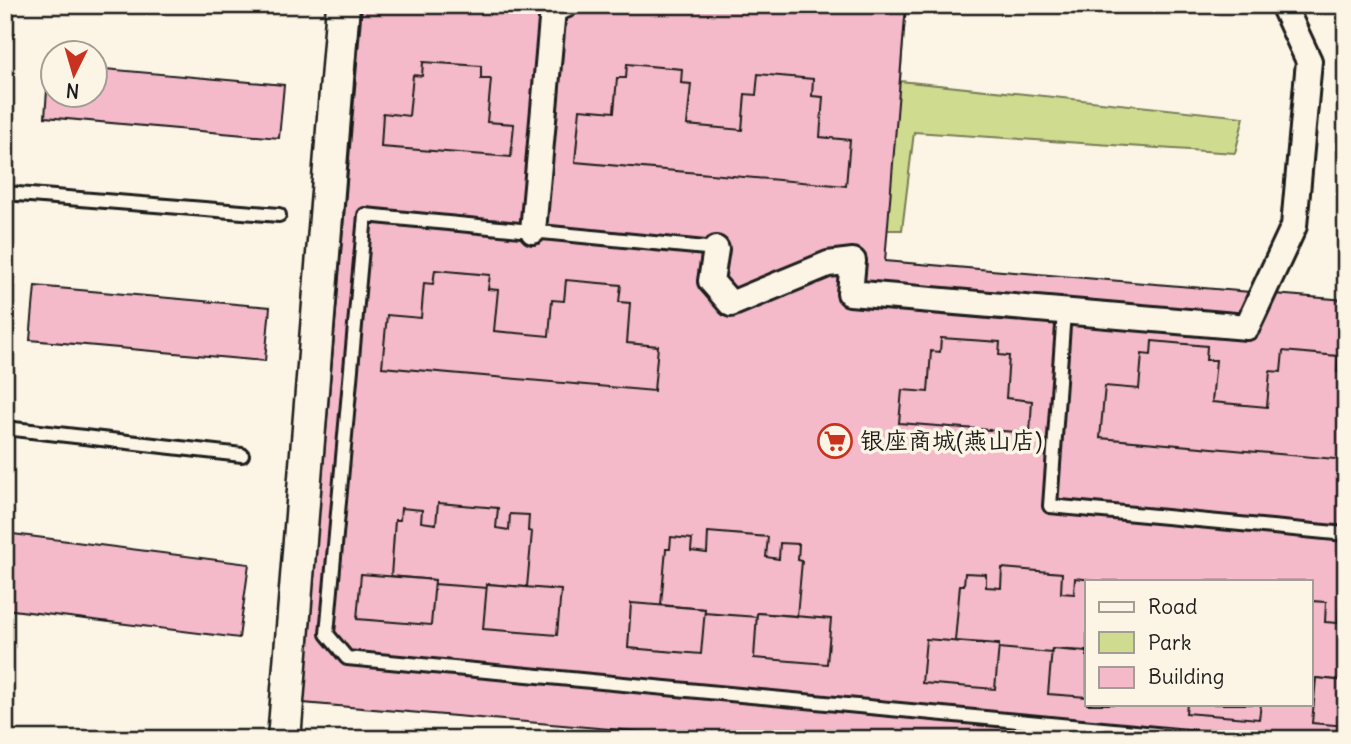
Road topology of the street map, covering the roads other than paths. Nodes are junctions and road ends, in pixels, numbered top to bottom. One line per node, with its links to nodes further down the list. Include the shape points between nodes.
1 (343, 5): 12 (street)
2 (565, 5): 6 (street, via 553,9)
3 (1283, 5): 8 (street, via 1309,61 1294,226 1247,327)
4 (5, 192): 5 (lane)
5 (279, 215)
6 (533, 231): 7 (lane); 13 (lane, via 365,215 327,634 347,658)
7 (716, 249): 8 (street, via 711,281 731,304 828,264 853,261 850,293)
8 (1065, 312): 11 (lane, via 1050,506)
9 (5, 428): 10 (lane)
10 (243, 454)
11 (1346, 534)
12 (284, 739)
13 (1209, 739)

